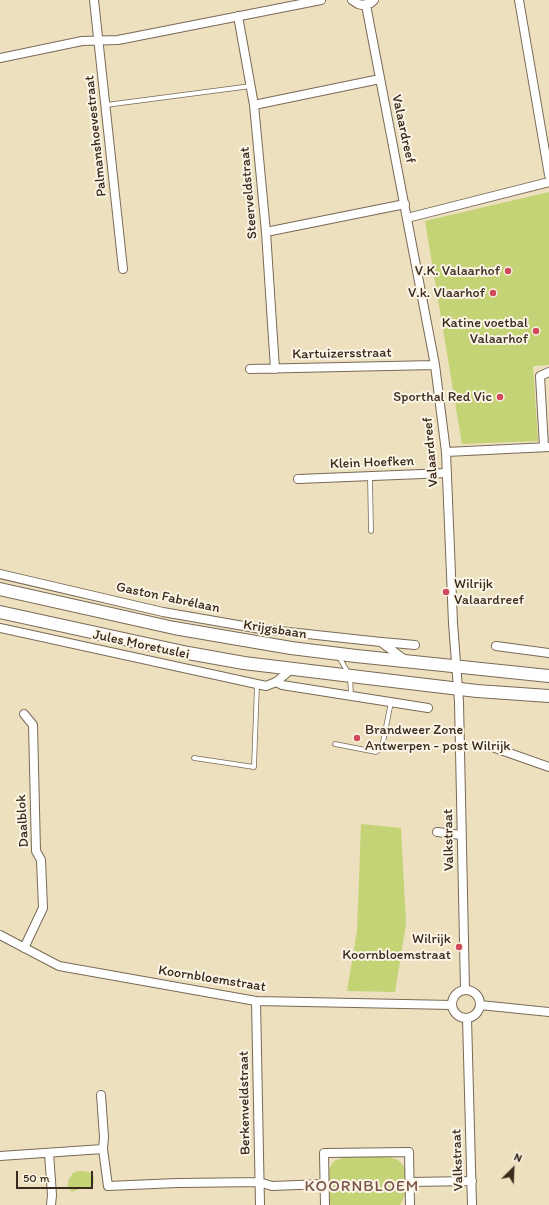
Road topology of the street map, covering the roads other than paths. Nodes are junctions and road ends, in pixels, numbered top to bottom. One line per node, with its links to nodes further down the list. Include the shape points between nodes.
1 (94, 0): 8 (street, Palmanshoevestraat)
2 (321, 0): 7 (street)
3 (352, 0): 6 (street)
4 (374, 0): 6 (street)
5 (519, 0): 14 (street)
6 (366, 5): 10 (street, Valaardreef)
7 (238, 16): 8 (street, via 118,40); 11 (street, Steerveldstraat)
8 (98, 40): 9 (street); 12 (street, Palmanshoevestraat)
9 (0, 58)
10 (380, 79): 13 (street); 16 (street, Valaardreef)
11 (251, 86): 12 (lane); 13 (street, Steerveldstraat)
12 (106, 105): 19 (street, Palmanshoevestraat)
13 (254, 105): 18 (street, Steerveldstraat)
14 (549, 175)
15 (549, 182): 17 (street)
16 (405, 204): 17 (street, Valaardreef); 18 (street)
17 (407, 218): 20 (street, Valaardreef)
18 (266, 232): 21 (street, Steerveldstraat)
19 (123, 269)
20 (435, 365): 21 (street, Kartuizersstraat); 25 (street, Valaardreef)
21 (275, 368): 22 (street, Kartuizersstraat)
22 (250, 369)
23 (549, 372): 24 (street, via 540,376)
24 (547, 447): 25 (street)
25 (446, 452): 26 (street, Valaardreef)
26 (447, 473): 27 (street, Klein Hoefken); 40 (street, Valaardreef)
27 (370, 476): 28 (street, Klein Hoefken); 29 (lane)
28 (298, 479)
29 (371, 531)
30 (0, 574): 34 (street, Gaston Fabrélaan, via 170,613 261,629)
31 (0, 588): 38 (main road, Krijgsbaan, via 181,629)
32 (0, 612): 41 (main road, via 188,653)
33 (0, 628): 45 (street, Jules Moretuslei)
34 (381, 642): 35 (street, Gaston Fabrélaan); 39 (street)
35 (415, 645)
36 (496, 646): 37 (street)
37 (549, 653)
38 (338, 654): 39 (main road, Krijgsbaan); 42 (lane)
39 (406, 661): 40 (main road, Krijgsbaan)
40 (456, 666): 43 (main road, Krijgsbaan); 46 (street, Valaardreef)
41 (290, 669): 42 (main road); 44 (street)
42 (350, 676): 46 (main road); 47 (lane)
43 (549, 676)
44 (276, 682): 45 (street, Jules Moretuslei, via 266,686); 47 (street, Jules Moretuslei)
45 (257, 684): 54 (lane, via 254,767)
46 (458, 688): 48 (main road); 57 (street, Valkstraat)
47 (351, 695): 49 (street, Jules Moretuslei)
48 (549, 696)
49 (391, 702): 50 (street, Jules Moretuslei); 52 (lane, via 382,747 376,752)
50 (428, 708)
51 (24, 714): 59 (street, Daalblok, via 33,725 36,851 41,860 43,908)
52 (335, 744)
53 (495, 748): 55 (street)
54 (194, 758)
55 (549, 767)
56 (436, 832): 57 (street)
57 (461, 835): 60 (street, Valkstraat)
58 (0, 935): 59 (street, Koornbloemstraat)
59 (24, 948): 61 (street, Koornbloemstraat, via 59,966)
60 (465, 990): 62 (street, via 454,997); 63 (street, via 473,992)
61 (256, 1001): 62 (street, Koornbloemstraat); 71 (street, Berkenveldstraat)
62 (452, 1004): 65 (street, via 454,1012)
63 (480, 1005): 64 (street); 65 (street, via 478,1012)
64 (549, 1012)
65 (466, 1018): 70 (street, Valkstraat)
66 (101, 1095): 67 (street)
67 (103, 1149): 68 (street); 71 (street, via 108,1186)
68 (49, 1153): 69 (street); 74 (street)
69 (0, 1156)
70 (472, 1181): 72 (street); 78 (street, Valkstraat)
71 (260, 1182): 73 (street, via 272,1186); 75 (street, Berkenveldstraat)
72 (410, 1182): 73 (street, via 409,1152 324,1153); 77 (street)
73 (324, 1184): 76 (street)
74 (51, 1205)
75 (260, 1205)
76 (325, 1205)
77 (410, 1205)
78 (472, 1205)

